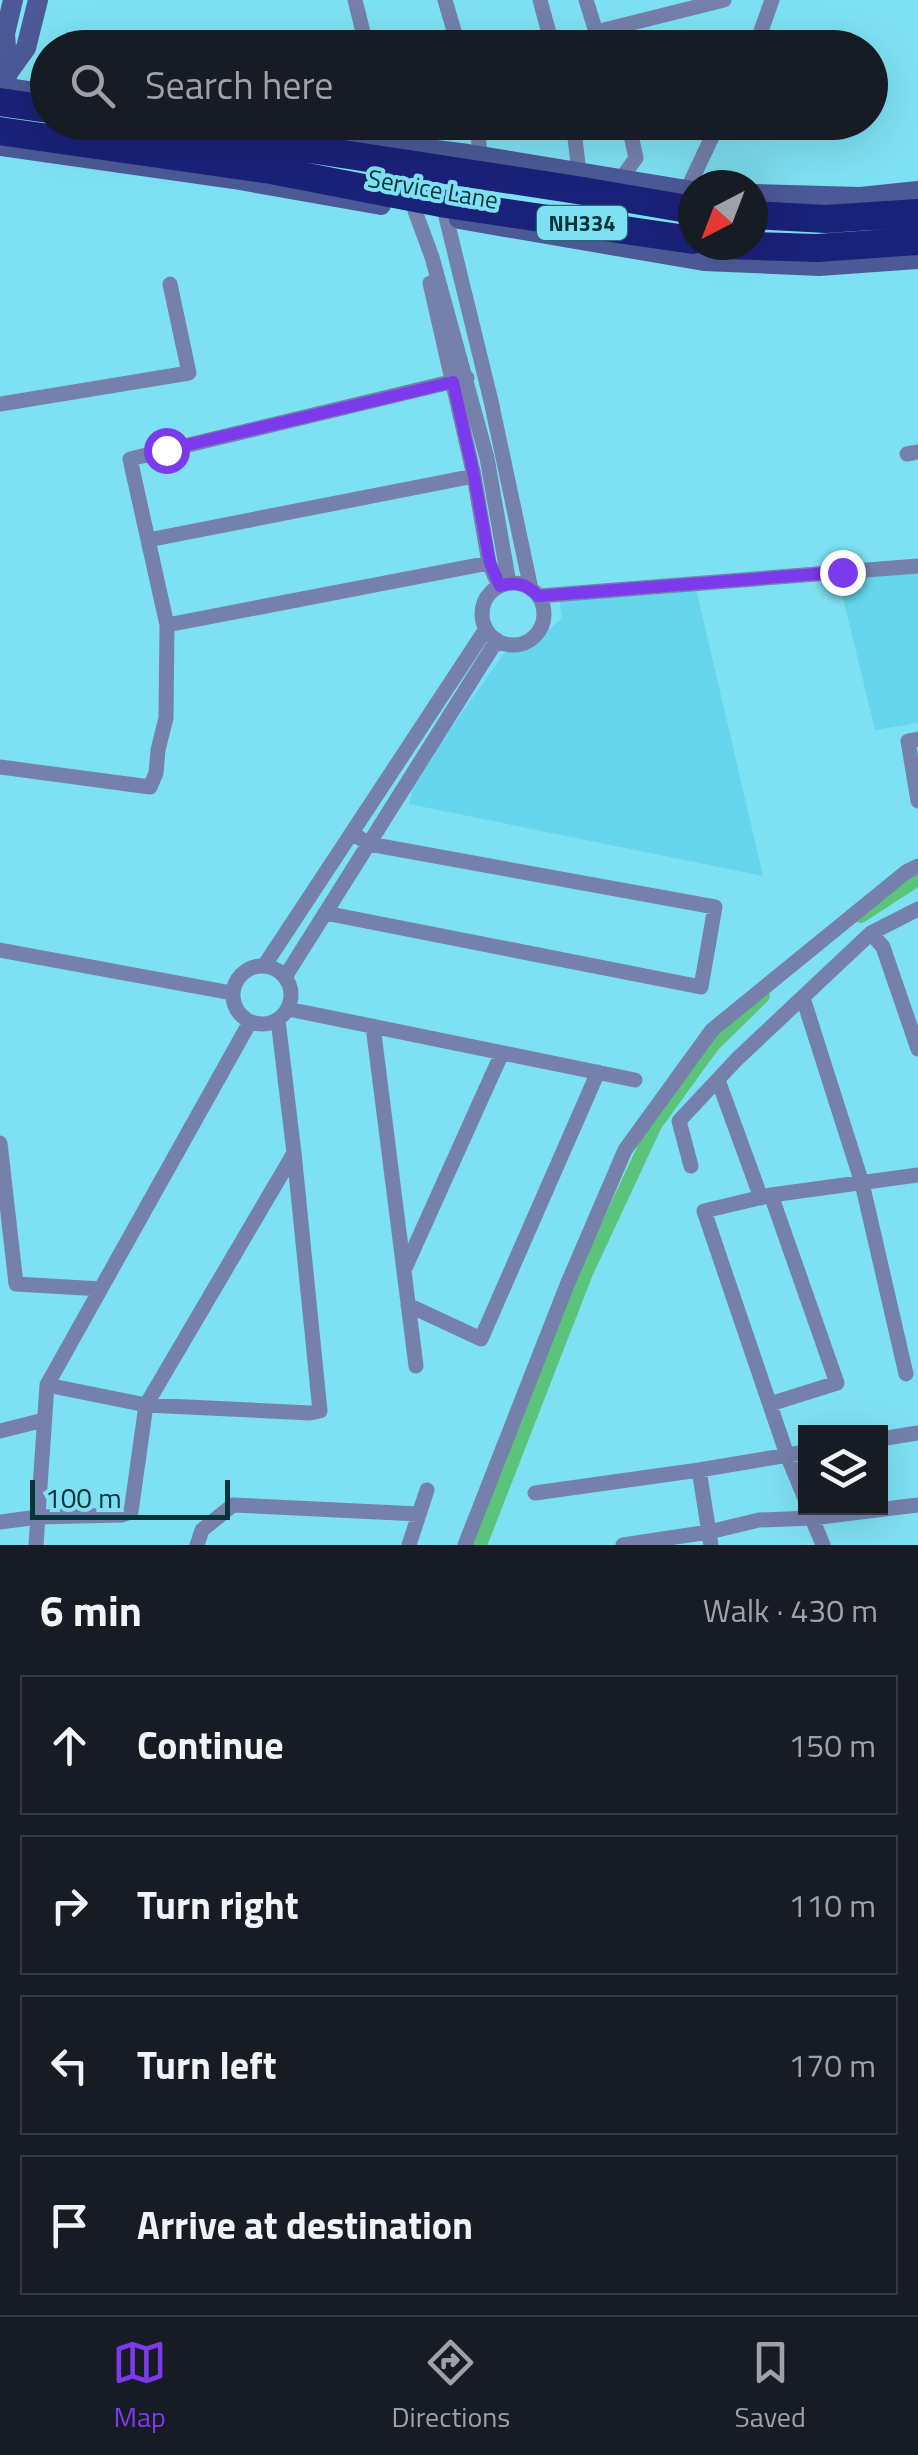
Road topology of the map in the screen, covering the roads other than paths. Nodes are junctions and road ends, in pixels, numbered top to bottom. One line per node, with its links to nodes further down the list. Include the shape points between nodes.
1 (13, 0): 17 (street)
2 (38, 0): 9 (street)
3 (355, 0): 10 (street)
4 (445, 0): 11 (street)
5 (540, 0): 12 (street)
6 (586, 0): 13 (street)
7 (724, 0): 14 (street)
8 (772, 0): 15 (street)
9 (30, 30)
10 (362, 30)
11 (453, 30)
12 (548, 30)
13 (595, 30)
14 (604, 30)
15 (761, 30)
16 (30, 32): 17 (street)
17 (2, 90): 18 (street); 19 (highway)
18 (30, 92)
19 (30, 102)
20 (0, 131): 21 (highway, NH334)
21 (30, 134)
22 (94, 140): 32 (highway, NH334)
23 (202, 140): 32 (highway, NH334)
24 (362, 140): 30 (street, Service Lane)
25 (391, 140): 30 (street)
26 (479, 140): 33 (street)
27 (575, 140): 36 (street)
28 (632, 140): 37 (street, via 636,158)
29 (713, 140): 35 (street)
30 (392, 144): 34 (street, Service Lane)
31 (0, 146): 42 (street, Service Lane)
32 (262, 156): 34 (highway, NH334); 42 (highway, NH334)
33 (480, 156): 34 (street, Service Lane); 36 (street, Service Lane)
34 (436, 159): 41 (highway, NH334)
35 (701, 170)
36 (579, 172): 37 (street, Service Lane)
37 (621, 180): 39 (street, Service Lane)
38 (918, 191): 40 (street)
39 (678, 194)
40 (768, 194)
41 (678, 195)
42 (415, 205): 43 (highway, NH334); 51 (street)
43 (446, 210): 46 (highway, NH334); 49 (street, Service Lane, via 704,262 819,266); 52 (street)
44 (918, 213): 45 (highway)
45 (768, 217)
46 (678, 238)
47 (918, 241): 48 (highway)
48 (768, 246)
49 (918, 260)
50 (170, 284): 53 (street, via 189,373)
51 (460, 380): 54 (street); 56 (street); 57 (street, via 130,459)
52 (491, 401): 54 (street); 55 (street)
53 (0, 404)
54 (473, 405): 55 (street)
55 (495, 456): 60 (street); 61 (street)
56 (474, 476): 57 (street); 58 (street)
57 (148, 540): 62 (street)
58 (490, 563): 60 (street); 62 (street)
59 (918, 566): 61 (street)
60 (504, 584): 61 (street); 63 (street, via 485,600 483,620)
61 (535, 592): 63 (street, via 544,616 536,635 510,645)
62 (167, 625): 66 (street, via 166,718 150,787)
63 (492, 635): 64 (street)
64 (432, 727): 67 (street); 68 (street)
65 (918, 739): 69 (street, via 908,741)
66 (0, 768)
67 (385, 783): 68 (street); 70 (street)
68 (400, 794): 71 (street)
69 (918, 801)
70 (352, 833): 71 (street); 76 (street)
71 (369, 844): 74 (street); 74 (street, via 716,907 701,987)
72 (918, 866): 126 (street, via 712,1030 625,1150)
73 (918, 909): 75 (street)
74 (325, 914): 77 (street)
75 (871, 933): 82 (street); 86 (street, via 883,948)
76 (285, 934): 77 (street); 79 (street)
77 (305, 946): 80 (street)
78 (0, 950): 81 (street)
79 (264, 966): 80 (street); 81 (street, via 246,970)
80 (285, 977): 83 (street, via 292,996)
81 (232, 993): 84 (street, via 236,1010)
82 (803, 998): 90 (street); 95 (street)
83 (283, 1015): 84 (street); 85 (street); 92 (street)
84 (250, 1022): 98 (street)
85 (373, 1026): 87 (street); 97 (street)
86 (918, 1050)
87 (502, 1053): 88 (street); 97 (street)
88 (598, 1072): 89 (street); 99 (street, via 481,1340)
89 (635, 1080)
90 (718, 1080): 93 (street, via 679,1121); 96 (street)
91 (0, 1143): 98 (street, via 16,1284)
92 (294, 1152): 104 (street); 104 (street, via 320,1411)
93 (692, 1166)
94 (918, 1175): 95 (street)
95 (862, 1183): 96 (street); 101 (street)
96 (766, 1197): 103 (street, via 704,1210); 103 (street, via 838,1383)
97 (404, 1270): 99 (street)
98 (100, 1289): 102 (street)
99 (408, 1304): 100 (street)
100 (416, 1366)
101 (906, 1374)
102 (47, 1385): 104 (street); 105 (street)
103 (770, 1404): 110 (street)
104 (146, 1405): 120 (street, via 131,1512)
105 (44, 1420): 106 (street); 120 (street)
106 (0, 1431)
107 (918, 1433): 108 (street)
108 (888, 1438)
109 (798, 1453): 110 (street)
110 (787, 1455): 111 (street); 112 (street)
111 (699, 1470): 114 (street); 122 (street)
112 (798, 1482)
113 (428, 1490): 118 (street)
114 (535, 1493)
115 (918, 1505): 116 (street)
116 (888, 1506)
117 (798, 1511): 122 (street)
118 (420, 1514): 124 (street, via 233,1505 202,1530); 125 (street)
119 (811, 1515): 128 (street)
120 (38, 1517): 121 (street); 123 (street)
121 (0, 1522)
122 (710, 1538): 127 (street)
123 (36, 1545)
124 (198, 1545)
125 (409, 1545)
126 (465, 1545)
127 (623, 1545)
128 (823, 1545)

